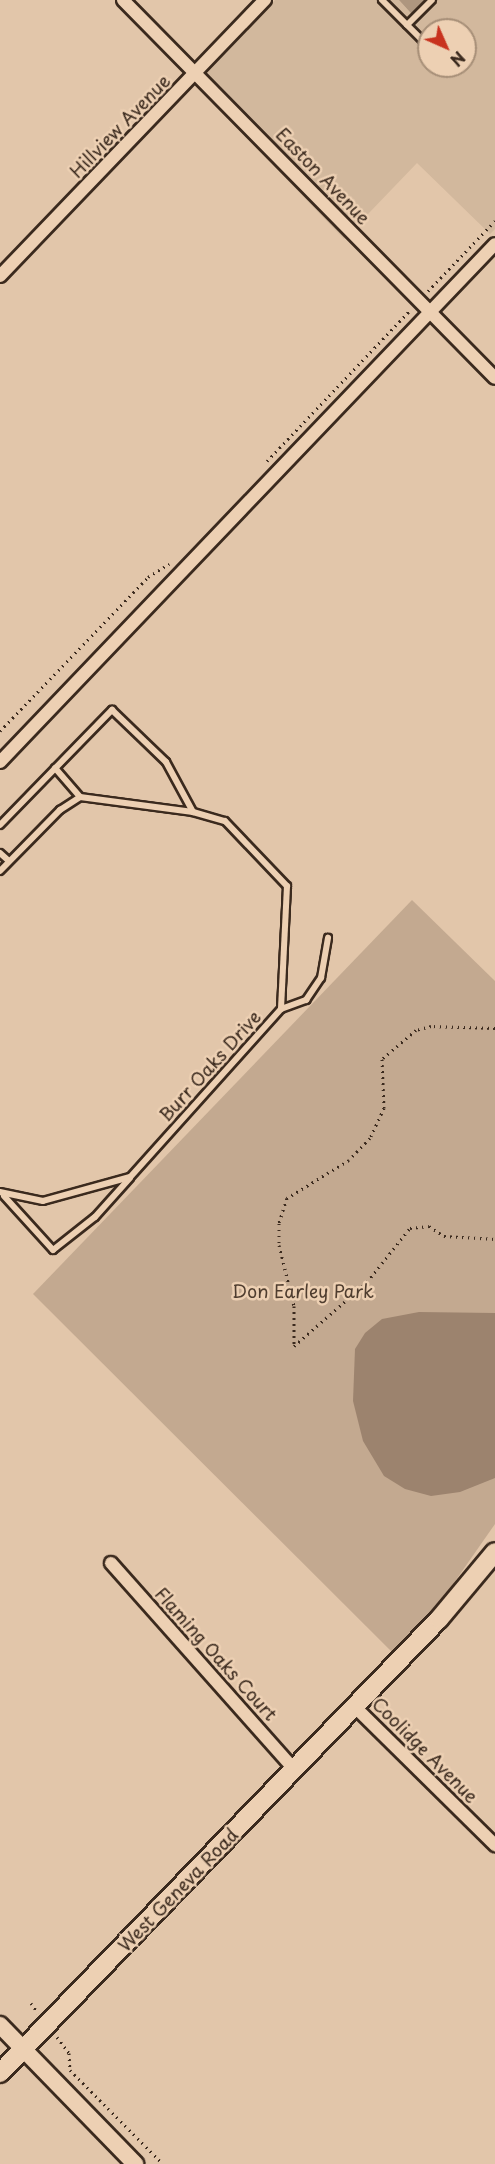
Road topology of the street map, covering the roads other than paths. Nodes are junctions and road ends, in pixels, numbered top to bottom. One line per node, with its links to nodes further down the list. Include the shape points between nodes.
1 (123, 0): 7 (street, Easton Avenue)
2 (265, 0): 7 (street, Hillview Avenue)
3 (382, 0): 5 (lane)
4 (432, 0): 5 (lane)
5 (407, 25): 6 (lane)
6 (417, 35)
7 (197, 73): 9 (street, Hillview Avenue); 10 (street, Easton Avenue)
8 (495, 244): 10 (street)
9 (0, 276)
10 (430, 311): 11 (street, Easton Avenue); 12 (street)
11 (495, 378)
12 (0, 762)
13 (55, 768): 14 (lane); 15 (lane, via 112,710 166,762); 16 (lane)
14 (80, 797): 15 (lane, Burr Oaks Drive); 18 (lane, via 60,810)
15 (193, 812): 21 (lane, Burr Oaks Drive, via 225,821 287,886)
16 (0, 825)
17 (0, 853): 18 (lane)
18 (9, 861): 19 (lane)
19 (0, 871)
20 (328, 938): 21 (lane, via 321,978 306,1000)
21 (281, 1009): 22 (lane, Burr Oaks Drive)
22 (130, 1177): 23 (lane, via 43,1201); 23 (lane, Burr Oaks Drive, via 95,1217 53,1250)
23 (2, 1194)
24 (495, 1552): 26 (main road, West Geneva Road)
25 (111, 1563): 27 (street, Flaming Oaks Court)
26 (355, 1707): 27 (main road, West Geneva Road); 28 (street, Coolidge Avenue)
27 (295, 1770): 30 (main road, West Geneva Road)
28 (495, 1845)
29 (0, 2025): 30 (street)
30 (24, 2049): 31 (main road, West Geneva Road); 32 (street)
31 (0, 2073)
32 (135, 2164)

